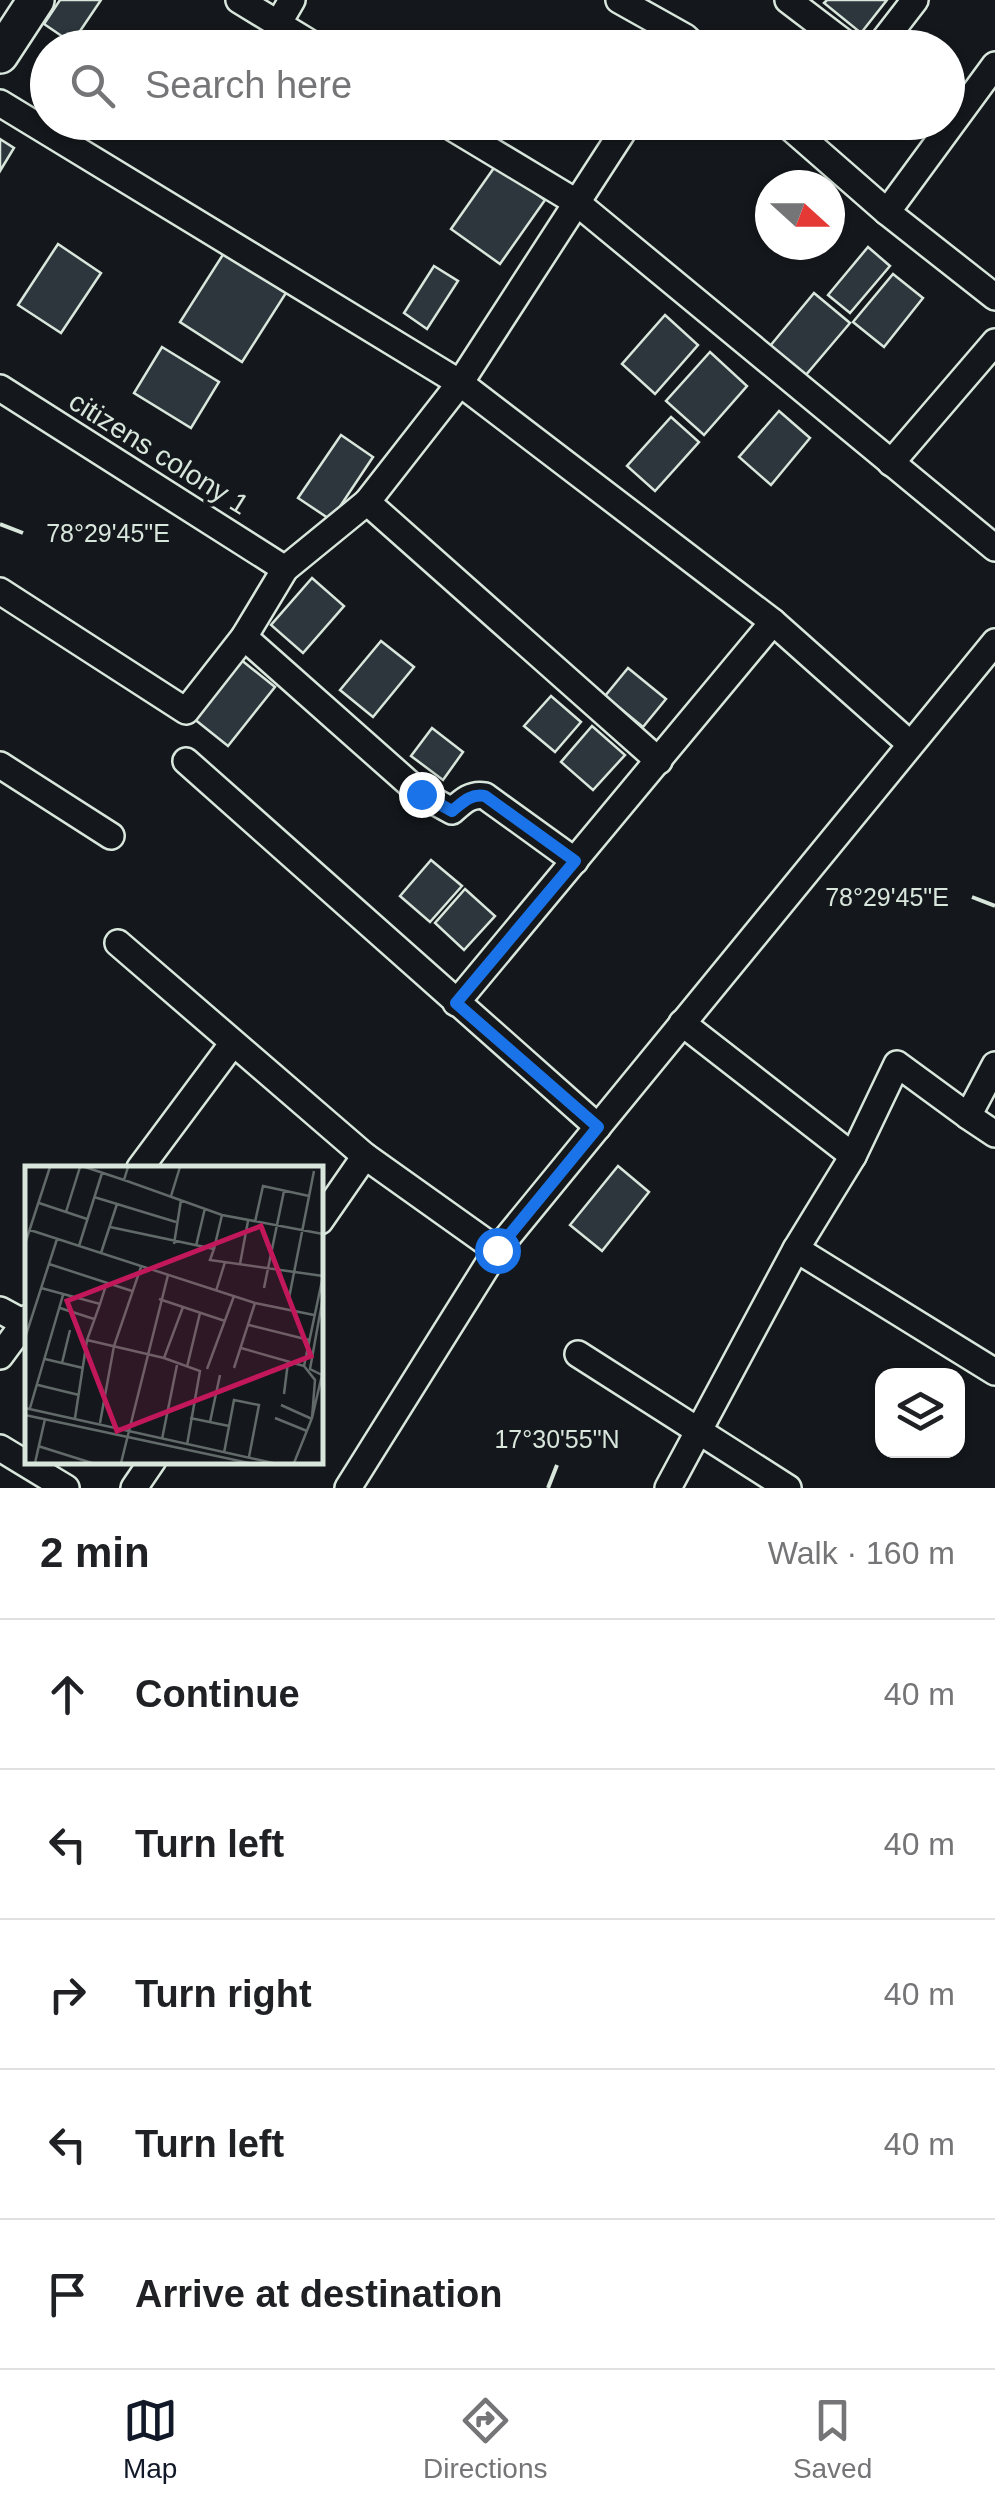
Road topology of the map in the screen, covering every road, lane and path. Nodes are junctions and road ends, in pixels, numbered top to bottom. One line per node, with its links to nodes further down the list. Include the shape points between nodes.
1 (36, 0): 12 (street)
2 (239, 0): 7 (street)
3 (292, 0): 7 (street)
4 (620, 0): 9 (street)
5 (788, 0): 10 (street)
6 (916, 0): 11 (street)
7 (278, 24): 8 (street)
8 (288, 30)
9 (666, 30)
10 (827, 30)
11 (892, 30)
12 (0, 55)
13 (995, 66): 15 (street)
14 (0, 103): 16 (street)
15 (965, 107)
16 (30, 121)
17 (61, 140): 26 (street)
18 (474, 140): 22 (street)
19 (617, 140): 22 (street)
20 (819, 140): 23 (street)
21 (940, 140): 23 (street)
22 (576, 202): 26 (street); 28 (street)
23 (887, 212): 24 (street)
24 (995, 297)
25 (995, 342): 28 (street)
26 (460, 383): 29 (street); 33 (street)
27 (0, 388): 31 (street, citizens colony 1)
28 (891, 462): 30 (street)
29 (368, 502): 31 (street); 37 (street)
30 (995, 548)
31 (285, 569): 34 (street)
32 (0, 591): 34 (street, via 186,711)
33 (774, 622): 36 (street); 37 (street)
34 (244, 637): 41 (street, via 421,794 452,811 485,796)
35 (992, 652): 36 (street)
36 (910, 743): 44 (street)
37 (659, 761): 41 (street)
38 (186, 762): 43 (street)
39 (0, 765): 40 (street)
40 (111, 836)
41 (575, 861): 43 (street)
42 (118, 942): 45 (street)
43 (456, 1003): 48 (street)
44 (682, 1023): 48 (street); 51 (street)
45 (233, 1043): 50 (street); 52 (street)
46 (995, 1065): 47 (street)
47 (968, 1116): 49 (street); 51 (street, via 897,1064)
48 (598, 1127): 55 (street)
49 (995, 1134)
50 (365, 1156): 53 (street); 55 (street)
51 (853, 1156): 54 (street)
52 (141, 1166)
53 (322, 1218)
54 (796, 1248): 61 (street); 62 (street)
55 (497, 1250): 67 (street)
56 (0, 1310): 57 (street)
57 (25, 1321)
58 (25, 1322): 60 (street)
59 (578, 1354): 62 (street)
60 (0, 1356)
61 (995, 1372)
62 (698, 1431): 68 (street); 69 (street)
63 (0, 1448): 65 (street)
64 (151, 1463): 66 (street)
65 (66, 1488)
66 (134, 1488)
67 (348, 1488)
68 (668, 1488)
69 (788, 1488)

